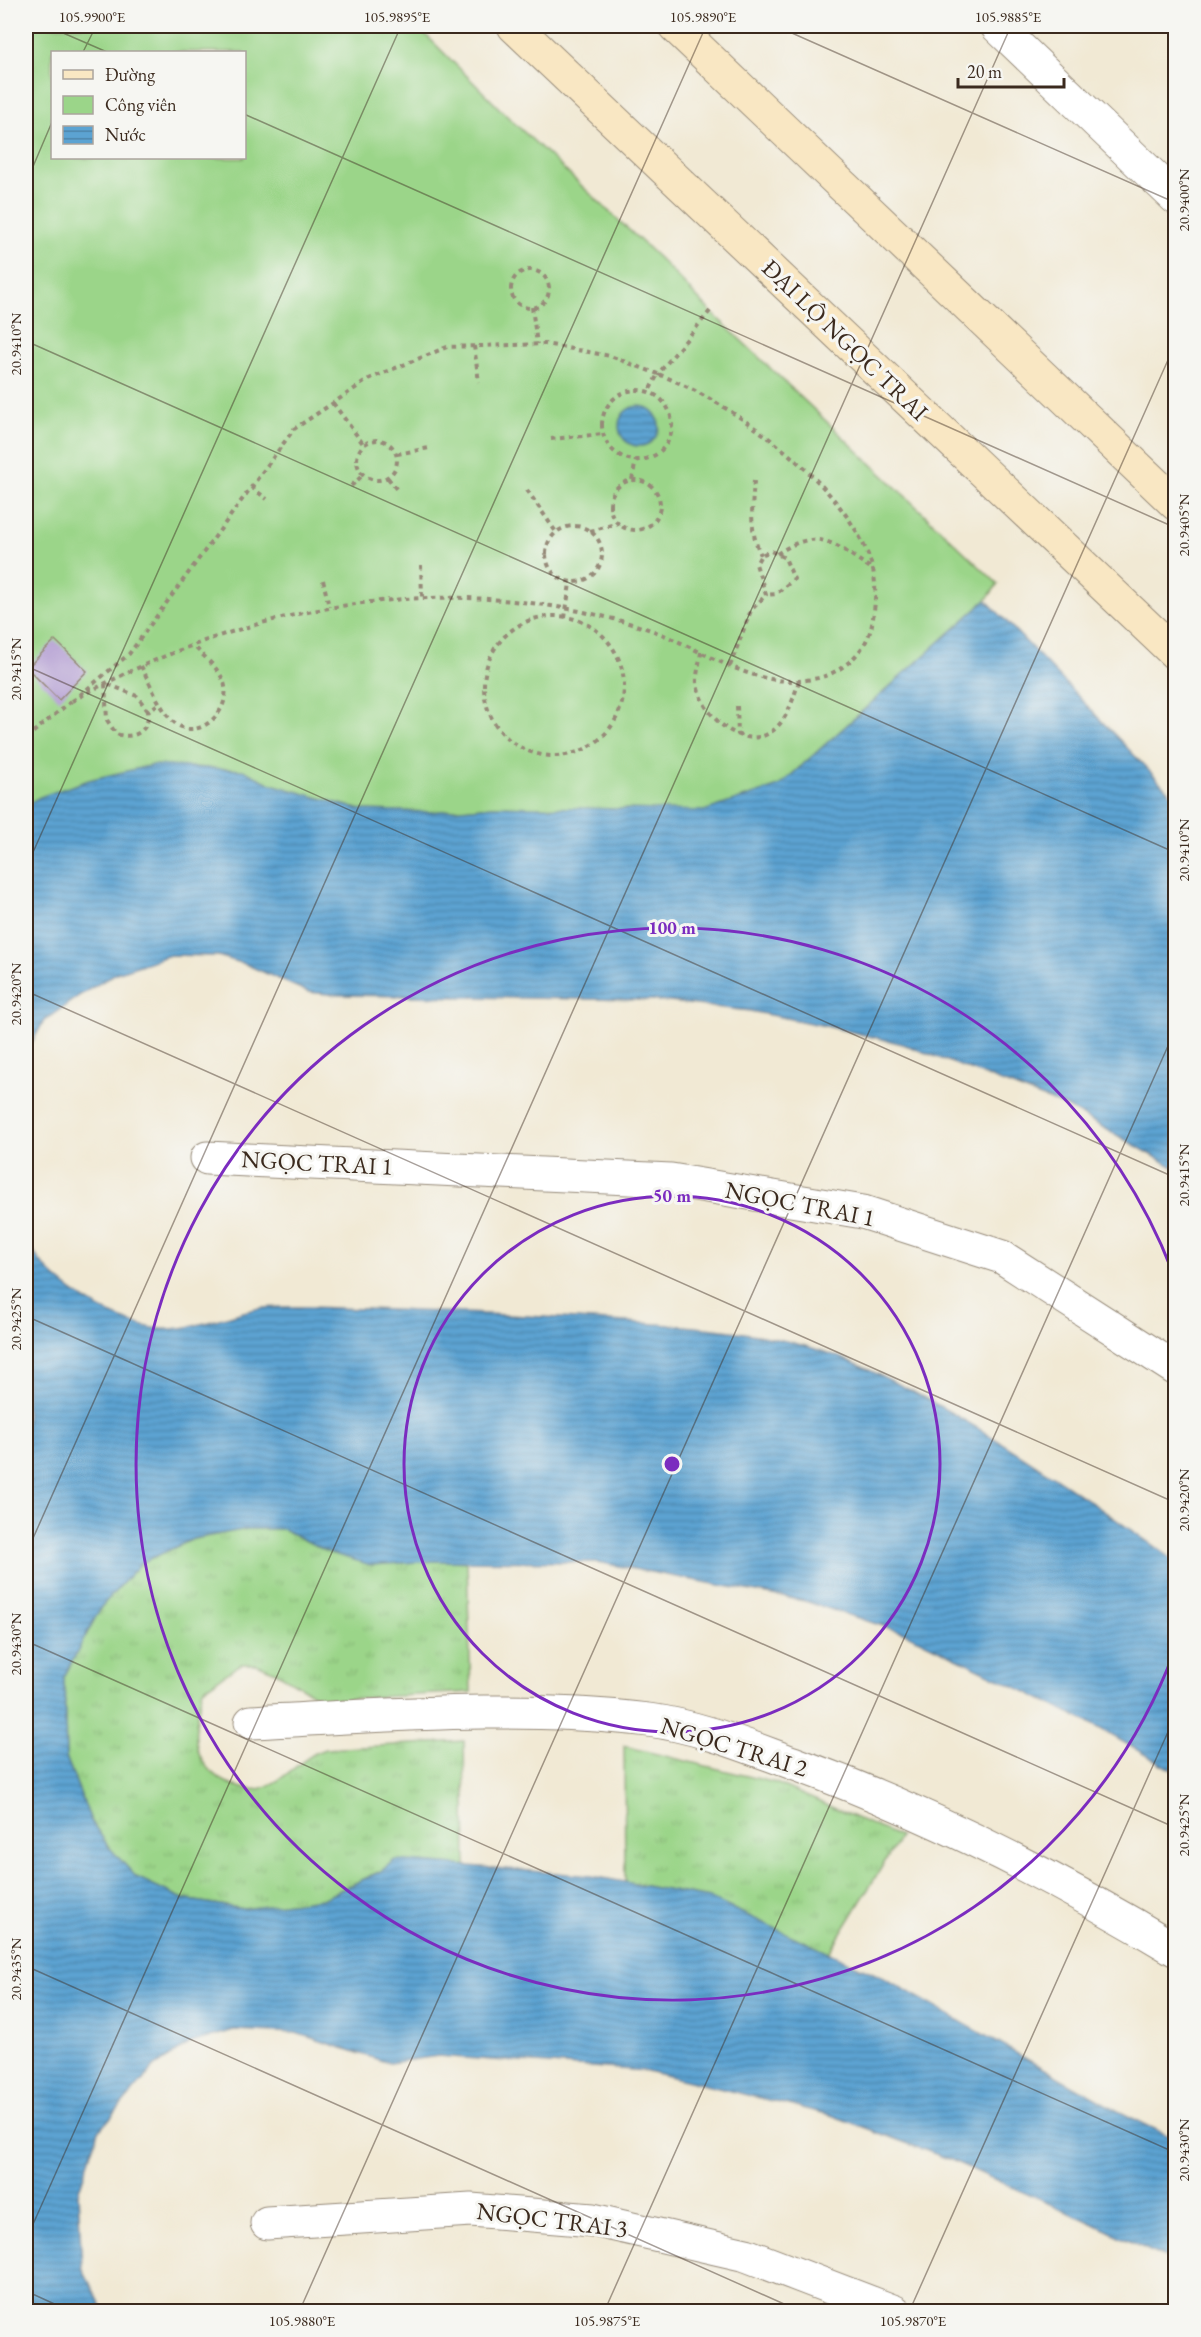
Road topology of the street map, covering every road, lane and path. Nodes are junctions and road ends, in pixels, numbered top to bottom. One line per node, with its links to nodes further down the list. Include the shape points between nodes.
1 (514, 26): 45 (main road, ĐẠI LỘ NGỌC TRAI)
2 (676, 26): 28 (main road)
3 (997, 26): 4 (street)
4 (1176, 198)
5 (532, 307): 5 (path, via 543,302 549,285 537,271 525,271 512,283 513,295 520,305); 7 (path)
6 (710, 311): 9 (path)
7 (537, 344): 8 (path); 9 (path, via 610,356)
8 (474, 346): 10 (path); 12 (path, via 447,347 369,378)
9 (658, 374): 11 (path); 35 (path, via 712,399 776,445 823,486 843,512)
10 (478, 382)
11 (648, 393): 13 (path, via 632,391 611,401 602,422); 18 (path, via 663,402 669,412 670,435 657,453)
12 (333, 403): 15 (path); 24 (path, via 294,429)
13 (603, 434): 14 (path); 18 (path, via 615,452)
14 (551, 438)
15 (364, 445): 17 (path, via 382,441); 19 (path, via 357,456)
16 (429, 448): 17 (path)
17 (397, 454): 20 (path, via 396,467)
18 (636, 460): 21 (path)
19 (363, 475): 20 (path, via 375,480); 23 (path)
20 (388, 478): 25 (path)
21 (633, 480): 29 (path, via 617,487 612,494 611,510); 29 (path, via 641,480 655,490 658,513 641,529 625,528)
22 (754, 481): 33 (path, via 752,521 754,542)
23 (351, 486)
24 (251, 487): 27 (path); 50 (path, via 129,654)
25 (397, 490)
26 (527, 490): 31 (path)
27 (267, 500)
28 (1176, 504)
29 (619, 523): 30 (path)
30 (590, 531): 31 (path, via 573,526); 37 (path, via 601,547 600,565 588,579)
31 (556, 532): 37 (path, via 549,539 545,557 553,574)
32 (777, 554): 33 (path, via 771,551); 35 (path, via 809,538 823,540); 38 (path, via 785,558 794,579 776,594)
33 (761, 555): 38 (path, via 756,564)
34 (421, 565): 39 (path)
35 (873, 570): 48 (path, via 871,632 858,653 842,669)
36 (323, 580): 40 (path)
37 (570, 583): 41 (path)
38 (766, 595): 47 (path, via 751,610)
39 (422, 597): 40 (path); 41 (path)
40 (328, 607): 43 (path, via 255,625)
41 (566, 608): 42 (path); 44 (path, via 644,628)
42 (565, 618): 42 (path, via 531,620 511,631 495,646 486,667 483,689 488,711 500,732 519,747 541,755 565,756 588,747 607,732 619,712 624,688 621,666 611,646 595,630)
43 (194, 646): 46 (path); 51 (path, via 222,677 226,689 221,711 204,726 193,728 171,721)
44 (701, 651): 47 (path); 54 (path, via 697,683 705,706 730,732)
45 (1176, 654)
46 (141, 666): 49 (path); 51 (path)
47 (730, 666): 48 (path, via 743,674 773,681)
48 (799, 681): 54 (path, via 777,727 762,735)
49 (105, 683): 50 (path); 53 (path, via 137,696); 53 (path, via 107,720 116,734 130,737 143,730)
50 (72, 701): 55 (path)
51 (161, 702): 53 (path)
52 (737, 706): 54 (path)
53 (148, 711)
54 (738, 735)
55 (26, 738)
56 (207, 1158): 57 (street, NGỌC TRAI 1, via 671,1180 863,1212 1002,1257)
57 (1176, 1369)
58 (251, 1722): 59 (street, NGỌC TRAI 2, via 554,1713 681,1726 879,1796 1017,1859)
59 (1176, 1950)
60 (267, 2223): 61 (street, NGỌC TRAI 3, via 471,2210 593,2220 746,2255)
61 (895, 2312)

